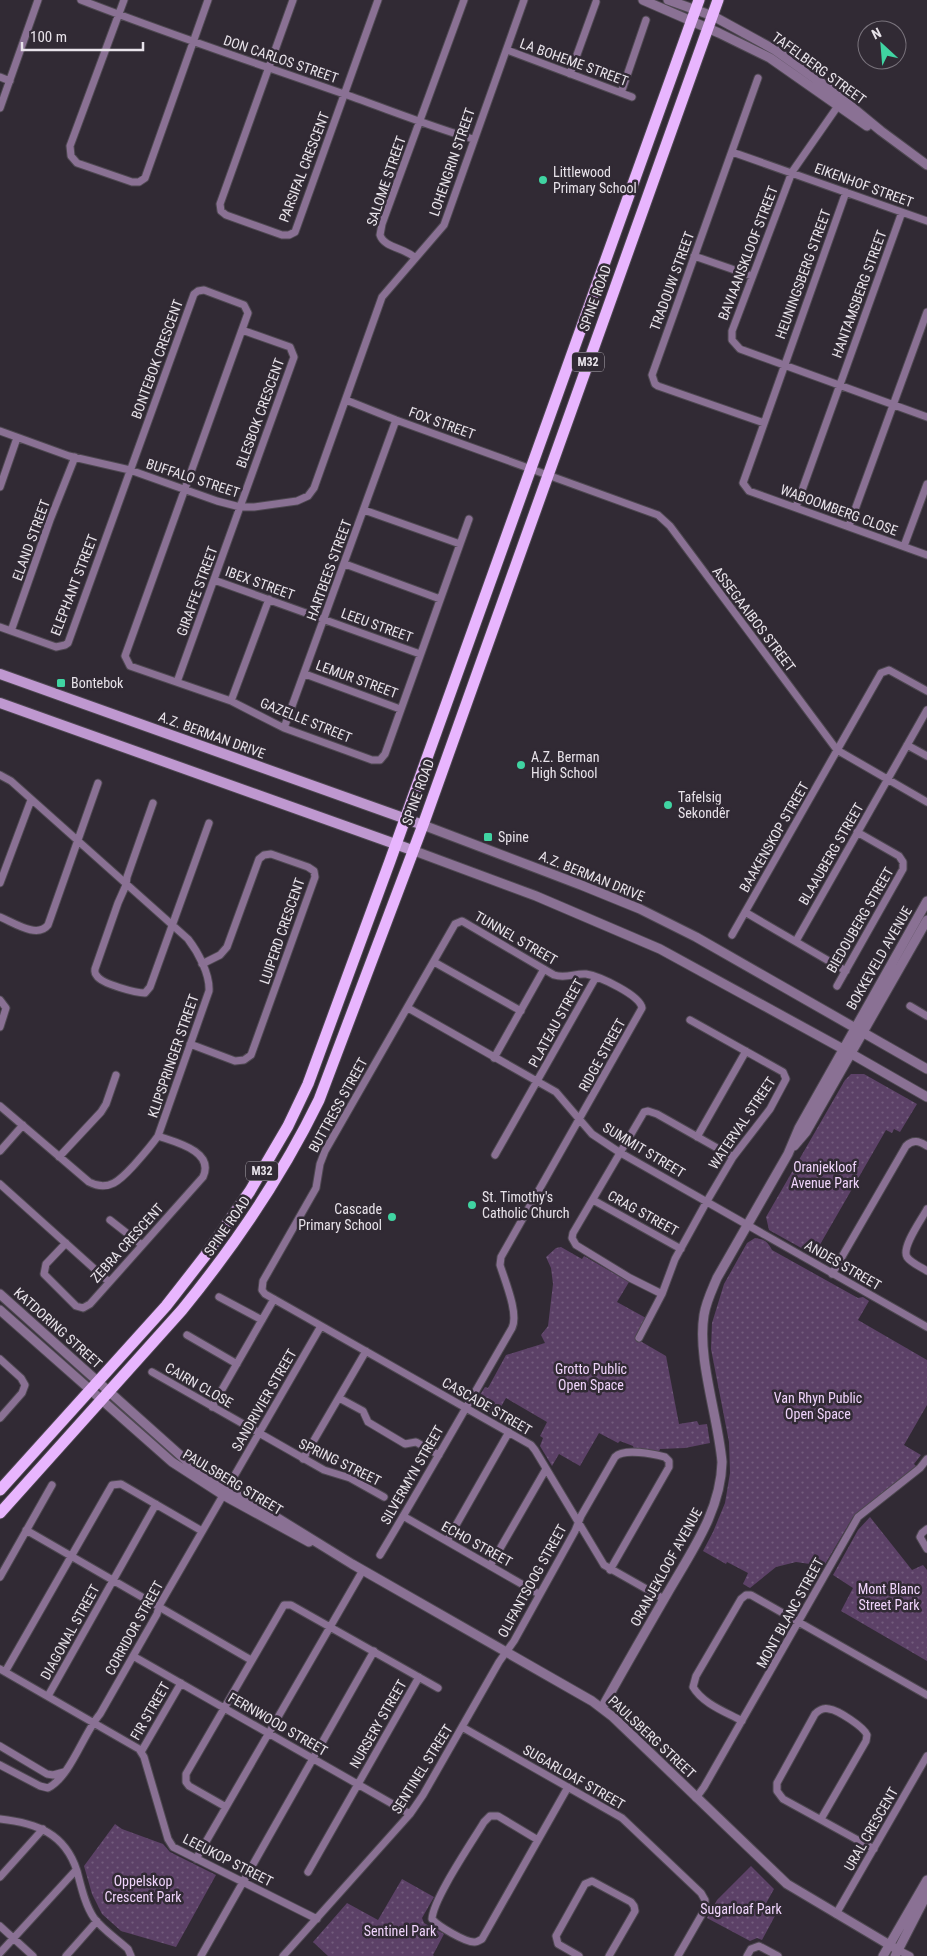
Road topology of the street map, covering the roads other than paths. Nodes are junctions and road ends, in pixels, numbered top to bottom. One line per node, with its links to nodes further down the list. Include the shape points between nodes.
1 (38, 0): 25 (street)
2 (81, 0): 14 (street, DON CARLOS STREET)
3 (124, 0): 14 (street)
4 (208, 0): 19 (street)
5 (293, 0): 21 (street)
6 (378, 0): 27 (street)
7 (464, 0): 31 (street)
8 (524, 0): 20 (street, LOHENGRIN STREET)
9 (643, 0): 17 (street, TAFELBERG STREET)
10 (668, 0): 13 (street, TAFELBERG STREET)
11 (718, 0): 15 (main road, SPINE ROAD / M32)
12 (596, 2): 22 (street)
13 (697, 4): 15 (street, TAFELBERG STREET); 17 (main road, SPINE ROAD / M32)
14 (118, 14): 19 (street, DON CARLOS STREET); 19 (street, via 70,146 71,156 77,163 132,182 145,178)
15 (713, 16): 18 (main road, SPINE ROAD / M32); 29 (street, TAFELBERG STREET, via 775,50)
16 (646, 20): 26 (street)
17 (691, 21): 18 (street, TAFELBERG STREET); 54 (main road, SPINE ROAD / M32)
18 (708, 28): 29 (street, TAFELBERG STREET, via 770,58); 56 (main road, SPINE ROAD / M32)
19 (194, 42): 21 (street, DON CARLOS STREET)
20 (507, 50): 22 (street, LA BOHEME STREET); 32 (street, LOHENGRIN STREET)
21 (269, 69): 27 (street, DON CARLOS STREET); 27 (street, PARSIFAL CRESCENT, via 220,204 226,216 282,236 295,232)
22 (570, 74): 26 (street, LA BOHEME STREET)
23 (0, 77): 25 (street)
24 (758, 78): 33 (street, TRADOUW STREET)
25 (10, 81): 30 (street)
26 (621, 93): 28 (street, LA BOHEME STREET)
27 (344, 94): 31 (street, DON CARLOS STREET)
28 (632, 96)
29 (840, 103): 34 (street, TAFELBERG STREET, via 874,130); 35 (street, BAVIAANSKLOOF STREET)
30 (0, 108)
31 (419, 122): 32 (street, DON CARLOS STREET); 40 (street, SALOME STREET, via 380,234 385,242 410,252)
32 (473, 139): 40 (street, LOHENGRIN STREET, via 444,225)
33 (732, 152): 35 (street, EIKENHOF STREET); 39 (street, TRADOUW STREET)
34 (927, 164)
35 (792, 172): 36 (street, EIKENHOF STREET); 41 (street, BAVIAANSKLOOF STREET)
36 (846, 192): 37 (street, EIKENHOF STREET); 44 (street, HEUNINGSBERG STREET)
37 (902, 212): 38 (street, EIKENHOF STREET); 45 (street, HANTAMSBERG STREET)
38 (927, 221)
39 (694, 256): 41 (street); 50 (street, TRADOUW STREET, via 652,379 658,386)
40 (415, 258): 46 (street, LOHENGRIN STREET, via 382,297)
41 (752, 276): 44 (street, BAVIAANSKLOOF STREET, via 732,331 732,340 740,349)
42 (927, 312): 47 (street)
43 (242, 330): 55 (street, BONTEBOK CRESCENT, via 248,313 244,305 204,290 194,294); 60 (street, BONTEBOK CRESCENT); 61 (street, BLESBOK CRESCENT, via 290,347 294,357)
44 (784, 365): 45 (street, BAVIAANSKLOOF STREET); 50 (street, HEUNINGSBERG STREET)
45 (840, 384): 47 (street, BAVIAANSKLOOF STREET); 62 (street, HANTAMSBERG STREET)
46 (346, 400): 49 (street, FOX STREET); 61 (street, BUFFALO STREET, via 312,493 297,501)
47 (894, 405): 48 (street, BAVIAANSKLOOF STREET); 65 (street)
48 (927, 417)
49 (396, 420): 54 (street, FOX STREET); 63 (street, HARTBEES STREET)
50 (764, 423): 58 (street, HEUNINGSBERG STREET, via 744,476)
51 (0, 431): 52 (street, BUFFALO STREET)
52 (17, 438): 53 (street, BUFFALO STREET); 59 (street)
53 (75, 457): 55 (street, BUFFALO STREET); 75 (street, ELAND STREET)
54 (531, 468): 56 (street, FOX STREET); 95 (main road, SPINE ROAD / M32)
55 (130, 470): 60 (street, BUFFALO STREET); 75 (street, ELEPHANT STREET, via 66,645 56,647)
56 (548, 474): 87 (street, ASSEGAAIBOS STREET, via 651,511 663,519); 97 (main road, SPINE ROAD / M32)
57 (927, 484): 67 (street)
58 (744, 486): 62 (street, WABOOMBERG CLOSE, via 749,491)
59 (0, 487)
60 (184, 490): 61 (street, BUFFALO STREET); 79 (street, GAZELLE STREET, via 125,656 130,666)
61 (240, 507): 70 (street, GIRAFFE STREET)
62 (796, 507): 65 (street, WABOOMBERG CLOSE)
63 (364, 510): 66 (street); 69 (street, HARTBEES STREET)
64 (469, 519): 66 (street, GAZELLE STREET)
65 (849, 526): 67 (street, WABOOMBERG CLOSE)
66 (460, 544): 72 (street, GAZELLE STREET)
67 (904, 546): 68 (street, WABOOMBERG CLOSE)
68 (927, 555)
69 (344, 564): 72 (street); 73 (street, HARTBEES STREET)
70 (214, 580): 71 (street, IBEX STREET); 79 (street, GIRAFFE STREET)
71 (269, 599): 73 (street, IBEX STREET); 81 (street)
72 (440, 600): 76 (street, GAZELLE STREET)
73 (325, 619): 76 (street, LEEU STREET); 78 (street, HARTBEES STREET)
74 (0, 627): 75 (street, ELEPHANT STREET)
75 (11, 631)
76 (420, 654): 83 (street, GAZELLE STREET)
77 (0, 674): 95 (main road, A.Z. BERMAN DRIVE)
78 (305, 674): 83 (street, LEMUR STREET); 85 (street, HARTBEES STREET)
79 (177, 682): 81 (street, GAZELLE STREET)
80 (927, 691): 87 (street, BAAKENSKOP STREET, via 885,670)
81 (231, 701): 85 (street, GAZELLE STREET)
82 (0, 703): 100 (main road)
83 (400, 709): 85 (street, GAZELLE STREET, via 380,760 372,760)
84 (927, 710): 86 (street, BLAAUBERG STREET)
85 (284, 728)
86 (907, 745): 88 (street); 90 (street, BLAAUBERG STREET)
87 (837, 750): 90 (street, ASSEGAAIBOS STREET); 105 (street, BAAKENSKOP STREET)
88 (927, 756)
89 (0, 776): 92 (street, KLIPSPRINGER STREET, via 11,781)
90 (887, 780): 93 (street, ASSEGAAIBOS STREET); 98 (street, BLAAUBERG STREET)
91 (98, 783): 99 (street)
92 (32, 800): 99 (street, KLIPSPRINGER STREET); 102 (street)
93 (927, 802)
94 (153, 803): 103 (street)
95 (405, 819): 97 (main road, A.Z. BERMAN DRIVE); 100 (main road, SPINE ROAD / M32)
96 (209, 823): 109 (street)
97 (423, 825): 101 (main road, SPINE ROAD / M32); 126 (street, A.Z. BERMAN DRIVE, via 640,909 696,937)
98 (857, 832): 111 (street, BLAAUBERG STREET); 115 (street, BIEDOUBERG STREET, via 899,856 903,869)
99 (77, 841): 103 (street, KLIPSPRINGER STREET); 106 (street, via 46,928 34,931)
100 (396, 845): 101 (main road); 172 (main road, SPINE ROAD / M32, via 308,1084 288,1126 206,1256 166,1306)
101 (412, 850): 129 (street, via 536,896 660,949); 173 (main road, SPINE ROAD / M32, via 330,1073 302,1135 224,1258)
102 (0, 883)
103 (126, 885): 109 (street, KLIPSPRINGER STREET); 109 (street, via 95,968 96,976 145,993)
104 (927, 902): 126 (street, BOKKEVELD AVENUE)
105 (745, 912): 110 (street, BAAKENSKOP STREET); 111 (street)
106 (0, 917)
107 (927, 920): 126 (street, BOKKEVELD AVENUE)
108 (459, 921): 112 (street, BUTTRESS STREET); 114 (street, TUNNEL STREET)
109 (173, 926): 113 (street, KLIPSPRINGER STREET, via 193,946)
110 (732, 935)
111 (796, 940): 115 (street)
112 (434, 962): 121 (street, BUTTRESS STREET); 122 (street)
113 (202, 964): 127 (street, KLIPSPRINGER STREET, via 210,982 209,991); 127 (street, LUIPERD CRESCENT, via 227,948 259,859 271,854 314,871 315,876 252,1055 235,1061)
114 (544, 969): 116 (street, TUNNEL STREET, via 560,977 582,974); 122 (street)
115 (846, 971): 117 (street, BIEDOUBERG STREET)
116 (596, 977): 119 (street, TUNNEL STREET); 133 (street, PLATEAU STREET)
117 (837, 986)
118 (0, 1000): 125 (street, via 6,1008)
119 (642, 1003): 136 (street, RIDGE STREET)
120 (910, 1006): 123 (street)
121 (408, 1008): 130 (street, SUMMIT STREET); 161 (street, BUTTRESS STREET, via 325,1151 316,1188 262,1284 263,1292)
122 (521, 1011): 130 (street)
123 (927, 1016)
124 (690, 1020): 128 (street, WATERVAL STREET)
125 (0, 1027)
126 (859, 1030): 129 (street, ORANJEKLOOF AVENUE); 131 (street, A.Z. BERMAN DRIVE)
127 (190, 1044): 138 (street, KLIPSPRINGER STREET)
128 (746, 1051): 139 (street); 145 (street, WATERVAL STREET, via 784,1072 786,1079 770,1108)
129 (847, 1051): 134 (street); 151 (street, ORANJEKLOOF AVENUE, via 799,1128)
130 (494, 1058): 133 (street, SUMMIT STREET)
131 (927, 1069)
132 (116, 1076): 144 (street, via 101,1112)
133 (537, 1082): 136 (street, SUMMIT STREET, via 556,1092); 143 (street, PLATEAU STREET)
134 (927, 1097)
135 (0, 1106): 137 (street, KLIPSPRINGER STREET)
136 (580, 1119): 142 (street, SUMMIT STREET, via 592,1134); 176 (street, RIDGE STREET, via 501,1257 500,1265 514,1321)
137 (23, 1125): 141 (street); 144 (street, KLIPSPRINGER STREET)
138 (158, 1136): 144 (street, KLIPSPRINGER STREET, via 122,1178 108,1186 89,1182); 153 (street, ZEBRA CRESCENT, via 187,1146 204,1161 206,1172)
139 (697, 1136): 142 (street, via 648,1110 641,1115); 145 (street)
140 (927, 1146): 156 (street, via 916,1141 906,1146)
141 (0, 1151)
142 (619, 1152): 147 (street); 148 (street, SUMMIT STREET)
143 (495, 1155)
144 (59, 1157)
145 (733, 1157): 148 (street, WATERVAL STREET)
146 (0, 1184): 152 (street)
147 (593, 1200): 154 (street, CRAG STREET); 159 (street, via 573,1233 574,1243)
148 (707, 1201): 151 (street, SUMMIT STREET); 154 (street, WATERVAL STREET)
149 (927, 1209): 155 (street, via 905,1253 908,1259)
150 (110, 1220): 153 (street)
151 (748, 1224): 156 (street, ANDES STREET); 205 (street, ORANJEKLOOF AVENUE, via 709,1296 703,1322 703,1348 721,1446 720,1490 709,1520)
152 (66, 1243): 157 (street); 157 (street, ZEBRA CRESCENT, via 46,1264 44,1274 76,1306 83,1308 90,1304)
153 (142, 1245): 157 (street, ZEBRA CRESCENT)
154 (680, 1249): 159 (street, WATERVAL STREET)
155 (927, 1271)
156 (832, 1274): 165 (street, ANDES STREET)
157 (109, 1282)
158 (0, 1294): 172 (street, KATDORING STREET)
159 (662, 1294): 167 (street, WATERVAL STREET)
160 (219, 1297): 163 (street)
161 (274, 1299): 163 (street); 164 (street, CASCADE STREET)
162 (0, 1310): 172 (street, KATDORING STREET)
163 (262, 1320): 170 (street)
164 (321, 1326): 168 (street, CASCADE STREET); 179 (street, SANDRIVIER STREET)
165 (927, 1328)
166 (187, 1336): 170 (street)
167 (639, 1338)
168 (366, 1351): 174 (street); 176 (street, CASCADE STREET)
169 (0, 1359): 177 (street, via 25,1385)
170 (237, 1364): 175 (street)
171 (152, 1372): 175 (street, CAIRN CLOSE)
172 (93, 1386): 173 (street, PAULSBERG STREET); 185 (main road, SPINE ROAD / M32)
173 (105, 1397): 186 (street, PAULSBERG STREET); 189 (main road, SPINE ROAD / M32)
174 (339, 1398): 180 (street, via 362,1411 368,1422 405,1444 416,1442); 181 (street)
175 (212, 1407): 179 (street, CAIRN CLOSE)
176 (466, 1408): 178 (street, CASCADE STREET); 180 (street, SILVERMYN STREET)
177 (0, 1418)
178 (509, 1432): 183 (street, CASCADE STREET, via 533,1447); 195 (street)
179 (260, 1434): 181 (street, SPRING STREET); 186 (street, SANDRIVIER STREET)
180 (439, 1455): 190 (street, SILVERMYN STREET)
181 (303, 1459): 187 (street, SPRING STREET, via 350,1478)
182 (927, 1459): 207 (street, MONT BLANC STREET, via 858,1517)
183 (546, 1469): 191 (street, CASCADE STREET); 199 (street)
184 (52, 1484): 193 (street)
185 (0, 1490)
186 (226, 1491): 194 (street, CORRIDOR STREET); 200 (street, PAULSBERG STREET, via 306,1534)
187 (384, 1497)
188 (156, 1504): 194 (street); 198 (street, via 121,1484 112,1485); 203 (street, DIAGONAL STREET)
189 (0, 1513)
190 (403, 1516): 195 (street, ECHO STREET); 197 (street, SILVERMYN STREET)
191 (578, 1523): 201 (street, CASCADE STREET); 201 (street, OLIFANTSOOG STREET, via 618,1454 627,1452 667,1459 669,1467); 204 (street, OLIFANTSOOG STREET)
192 (927, 1529): 196 (street, via 920,1537)
193 (26, 1530): 198 (street); 202 (street)
194 (202, 1531): 206 (street, CORRIDOR STREET)
195 (447, 1541): 199 (street, ECHO STREET)
196 (927, 1549)
197 (380, 1555)
198 (71, 1556): 203 (street); 213 (street)
199 (490, 1566): 204 (street, ECHO STREET)
200 (363, 1570): 208 (street); 209 (street, PAULSBERG STREET)
201 (610, 1570): 205 (street, CASCADE STREET)
202 (0, 1577)
203 (113, 1580): 206 (street); 218 (street, DIAGONAL STREET)
204 (540, 1594): 209 (street, OLIFANTSOOG STREET)
205 (664, 1600): 220 (street, ORANJEKLOOF AVENUE)
206 (159, 1606): 211 (street, CORRIDOR STREET); 212 (street)
207 (799, 1622): 217 (street); 221 (street, MONT BLANC STREET); 221 (street, via 746,1595 696,1676 693,1687 697,1695)
208 (330, 1626): 210 (street); 212 (street, via 291,1605 284,1605); 224 (street)
209 (507, 1651): 220 (street, PAULSBERG STREET); 223 (street, SENTINEL STREET)
210 (374, 1652): 214 (street); 228 (street)
211 (133, 1656): 215 (street, FERNWOOD STREET); 222 (street, CORRIDOR STREET)
212 (251, 1660): 219 (street)
213 (2, 1670): 218 (street)
214 (419, 1677): 216 (street); 231 (street, NURSERY STREET)
215 (181, 1683): 219 (street, FERNWOOD STREET); 226 (street, FIR STREET)
216 (438, 1688)
217 (927, 1694)
218 (48, 1696): 222 (street)
219 (224, 1708): 224 (street, FERNWOOD STREET); 234 (street, via 185,1777 189,1786)
220 (602, 1708): 233 (street, PAULSBERG STREET)
221 (742, 1721): 233 (street, MONT BLANC STREET)
222 (93, 1722): 226 (street); 230 (street, CORRIDOR STREET)
223 (462, 1727): 232 (street, SUGARLOAF STREET); 235 (street, SENTINEL STREET)
224 (269, 1734): 228 (street, FERNWOOD STREET); 234 (street)
225 (0, 1746): 230 (street, via 47,1774)
226 (141, 1752): 241 (street, LEEUKOP STREET, via 169,1842)
227 (927, 1756): 240 (street, URAL CRESCENT)
228 (313, 1759): 231 (street, FERNWOOD STREET); 246 (street)
229 (0, 1765): 230 (street, CORRIDOR STREET, via 48,1788)
230 (64, 1772)
231 (358, 1784): 235 (street, FERNWOOD STREET); 243 (street, NURSERY STREET)
232 (568, 1787): 239 (street); 263 (street, SUGARLOAF STREET, via 629,1824 703,1896 706,1903 704,1912)
233 (696, 1798): 248 (street, PAULSBERG STREET, via 787,1884)
234 (226, 1808): 241 (street)
235 (410, 1814): 249 (street, SENTINEL STREET)
236 (0, 1819): 238 (street)
237 (821, 1819): 237 (street, via 781,1797 777,1786 815,1714 826,1708 861,1727 866,1738); 240 (street)
238 (43, 1829): 242 (street, via 64,1844); 244 (street)
239 (538, 1840): 239 (street, via 498,1816 490,1816 446,1886 432,1912 432,1920 469,1942 476,1943 482,1939)
240 (874, 1848): 248 (street, URAL CRESCENT)
241 (196, 1859): 246 (street, LEEUKOP STREET)
242 (76, 1870): 250 (street); 252 (street)
243 (308, 1872)
244 (0, 1877)
245 (927, 1880): 253 (street)
246 (242, 1882): 249 (street, LEEUKOP STREET); 259 (street)
247 (927, 1894): 255 (street)
248 (836, 1914): 253 (street, PAULSBERG STREET)
249 (317, 1918): 260 (street, SENTINEL STREET)
250 (97, 1921): 257 (street); 258 (street, via 128,1948)
251 (0, 1926): 252 (street)
252 (13, 1938): 254 (street); 256 (street)
253 (890, 1944): 255 (street, PAULSBERG STREET); 266 (street)
254 (0, 1953)
255 (896, 1953): 267 (street)
256 (34, 1956)
257 (66, 1956)
258 (131, 1956)
259 (201, 1956)
260 (283, 1956)
261 (579, 1956): 262 (street, via 558,1944 556,1936 585,1884 592,1881 634,1906)
262 (609, 1956)
263 (678, 1956)
264 (747, 1956): 265 (street, via 751,1948 759,1946)
265 (778, 1956)
266 (883, 1956)
267 (910, 1956)

